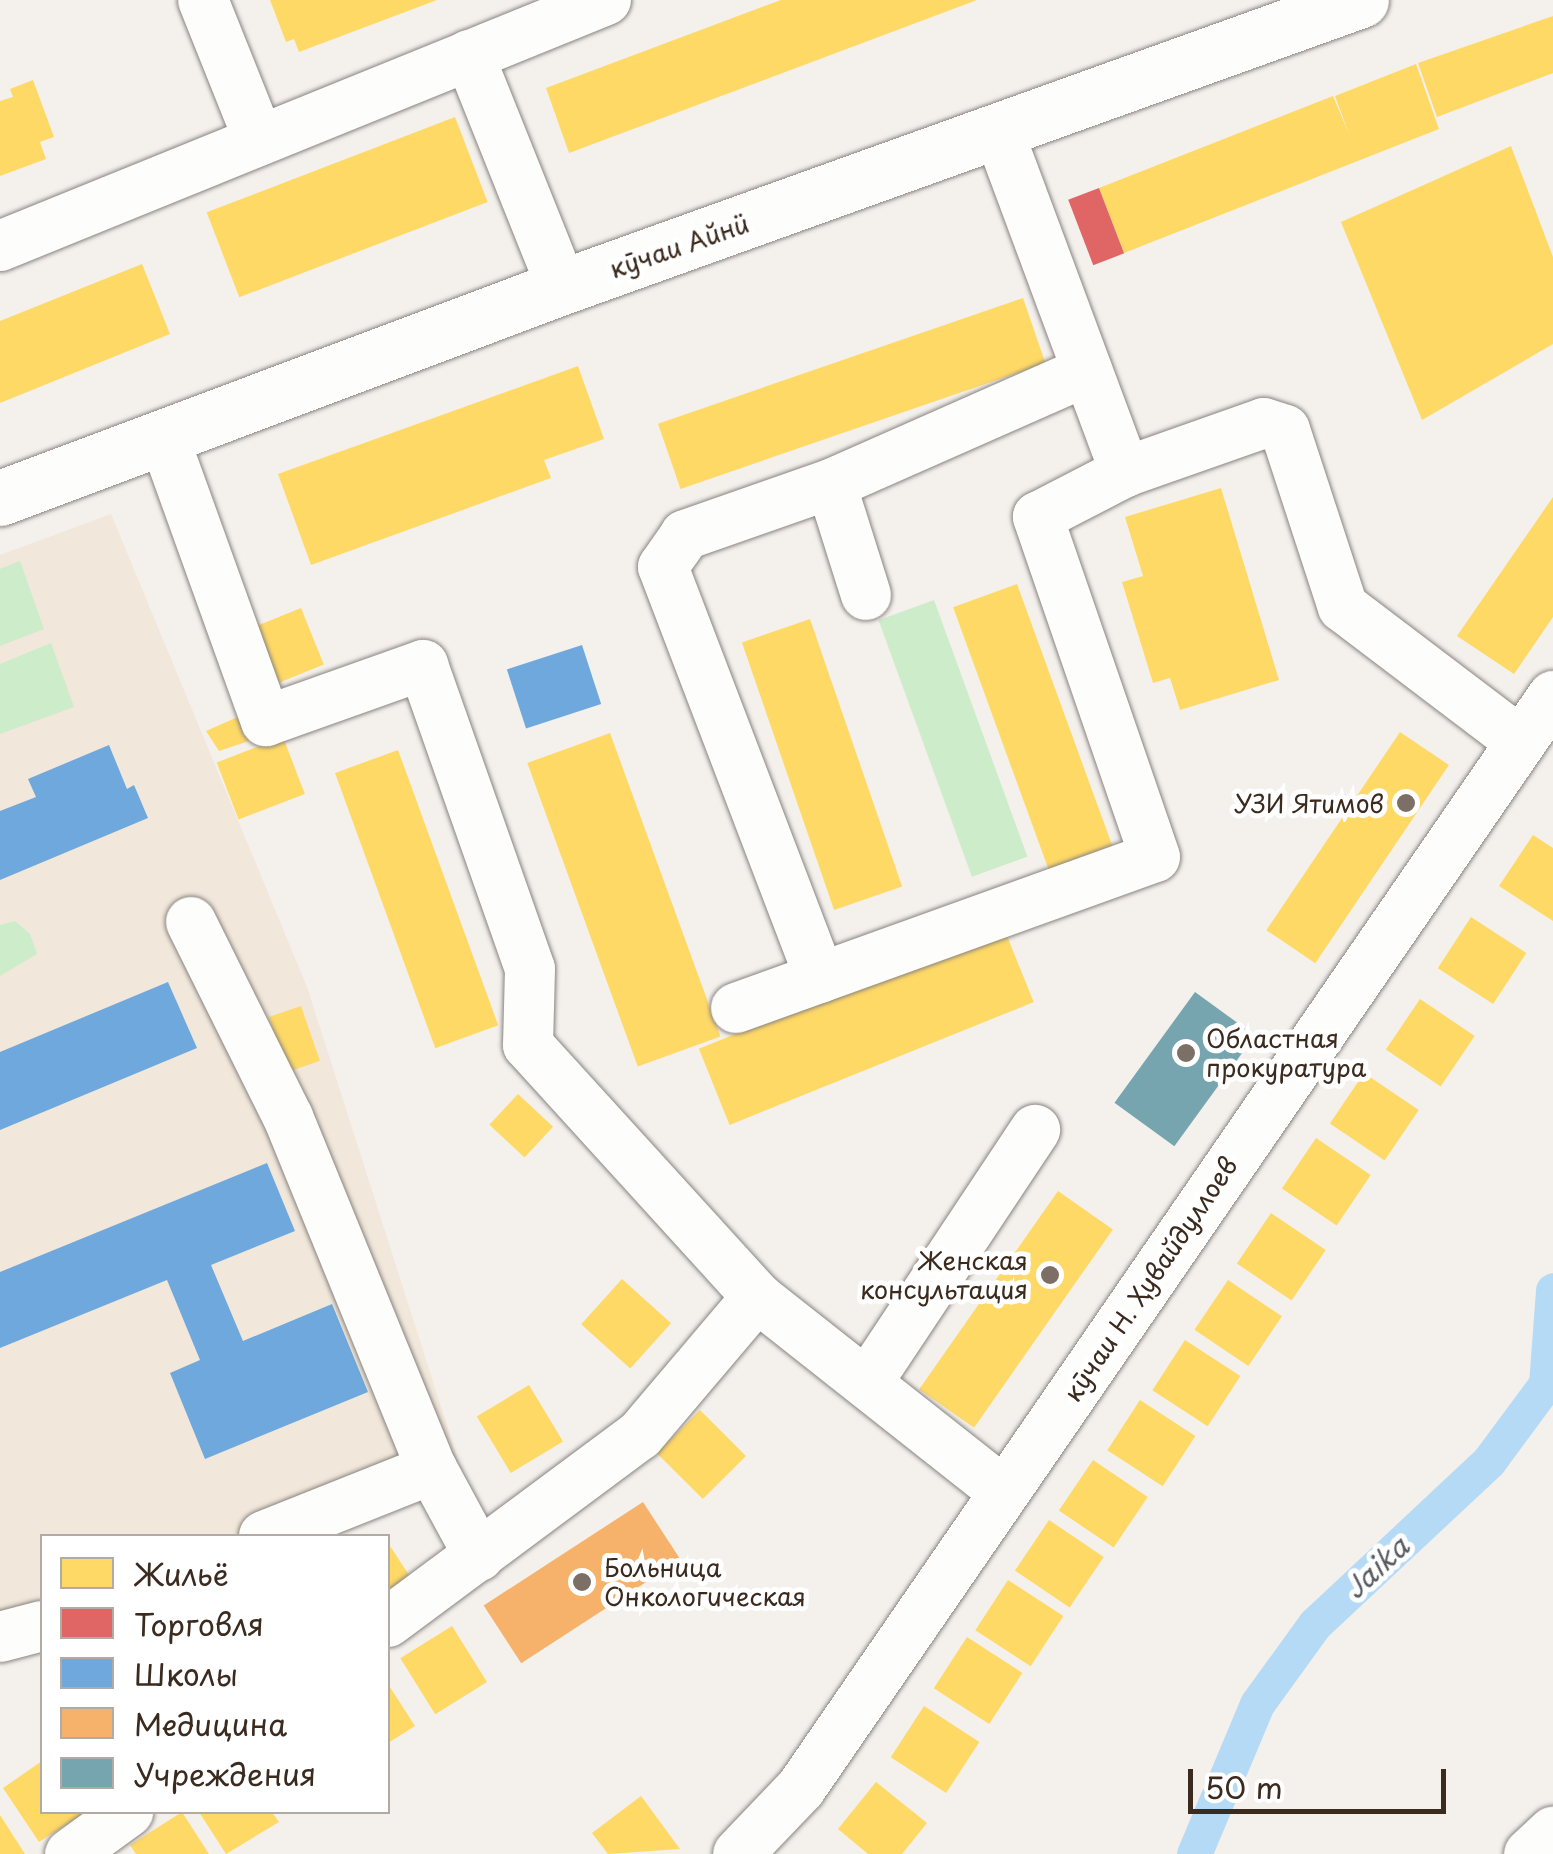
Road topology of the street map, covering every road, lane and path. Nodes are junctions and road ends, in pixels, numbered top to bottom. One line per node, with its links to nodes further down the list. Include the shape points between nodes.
1 (203, 0): 6 (street)
2 (606, 0): 4 (street)
3 (1361, 0): 5 (main road, кӯчаи Айнӣ)
4 (469, 55): 6 (street); 8 (street)
5 (998, 133): 8 (main road, кӯчаи Айнӣ); 9 (street)
6 (260, 140): 7 (street)
7 (0, 246)
8 (562, 287): 10 (main road, кӯчаи Айнӣ)
9 (1087, 371): 11 (street); 12 (street)
10 (164, 438): 13 (main road, кӯчаи Айнӣ); 21 (street, via 266,721 423,665 530,969 528,1046)
11 (1125, 472): 16 (street, via 1264,423 1284,430 1343,607); 18 (street, via 1038,517 1155,857)
12 (832, 484): 14 (street); 18 (street, via 685,534 663,567)
13 (0, 498)
14 (866, 595)
15 (1553, 696): 16 (street, кӯчаи Н. Ҳувайдуллоев)
16 (1521, 742): 24 (street, кӯчаи Н. Ҳувайдуллоев)
17 (191, 922): 23 (street, via 288,1118)
18 (820, 978): 19 (street)
19 (736, 1008)
20 (1036, 1130): 22 (street)
21 (757, 1298): 22 (street); 26 (street, via 640,1435)
22 (867, 1383): 24 (street)
23 (432, 1469): 25 (street); 26 (street)
24 (1004, 1492): 33 (street, кӯчаи Н. Ҳувайдуллоев, via 802,1788)
25 (269, 1534)
26 (479, 1556): 27 (street)
27 (390, 1621)
28 (40, 1627): 29 (street)
29 (0, 1637)
30 (125, 1814): 32 (street)
31 (1553, 1832): 34 (street)
32 (70, 1854)
33 (738, 1854)
34 (1530, 1854)

